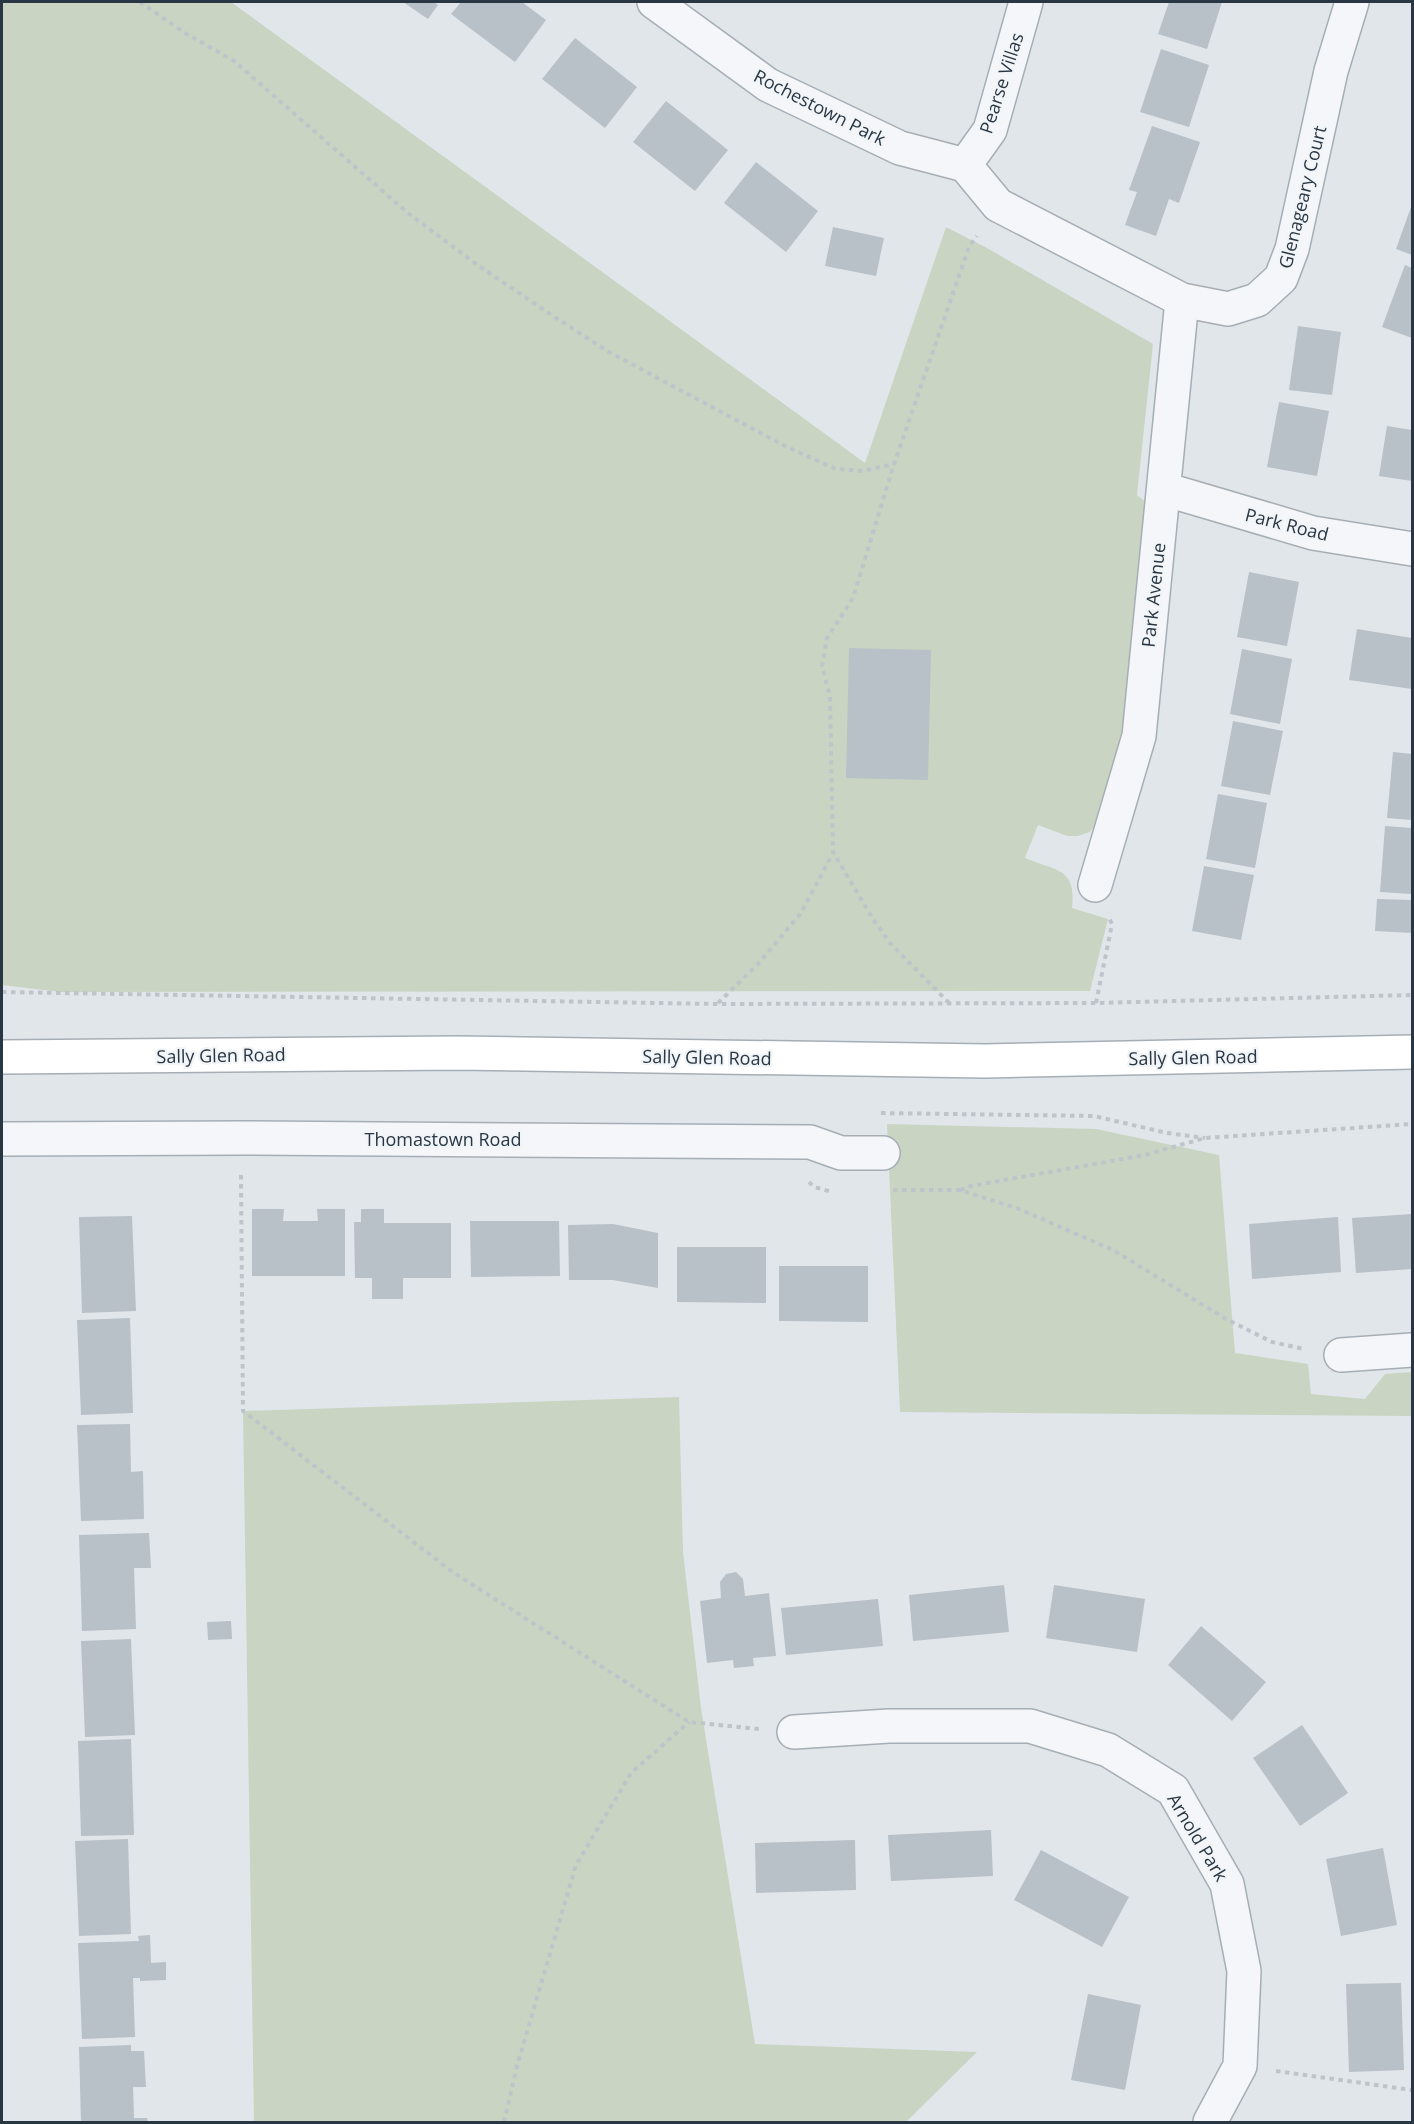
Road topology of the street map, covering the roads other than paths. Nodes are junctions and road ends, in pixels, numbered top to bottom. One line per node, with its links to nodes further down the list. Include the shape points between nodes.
1 (654, 2): 4 (street, Rochestown Park, via 768,85 900,148)
2 (1026, 2): 4 (street, Pearse Villas, via 990,130)
3 (1352, 2): 5 (street, Glenageary Court, via 1331,71 1292,249 1281,278 1257,300 1228,309)
4 (965, 165): 5 (street, Glenageary Court, via 998,205)
5 (1182, 300): 6 (street, Park Avenue)
6 (1164, 489): 7 (street, Park Road, via 1313,533); 8 (street, Park Avenue, via 1139,736)
7 (1413, 549)
8 (1095, 885)
9 (1413, 1052): 10 (main road, Sally Glen Road, via 985,1061 457,1053)
10 (2, 1057)
11 (2, 1139): 12 (street, Thomastown Road, via 810,1142 841,1153)
12 (883, 1153)
13 (1413, 1350): 14 (street)
14 (1341, 1355)
15 (794, 1732): 16 (street, Arnold Park, via 889,1726 1030,1726 1108,1750 1173,1790 1227,1884 1244,1971 1240,2066)
16 (1210, 2122)

